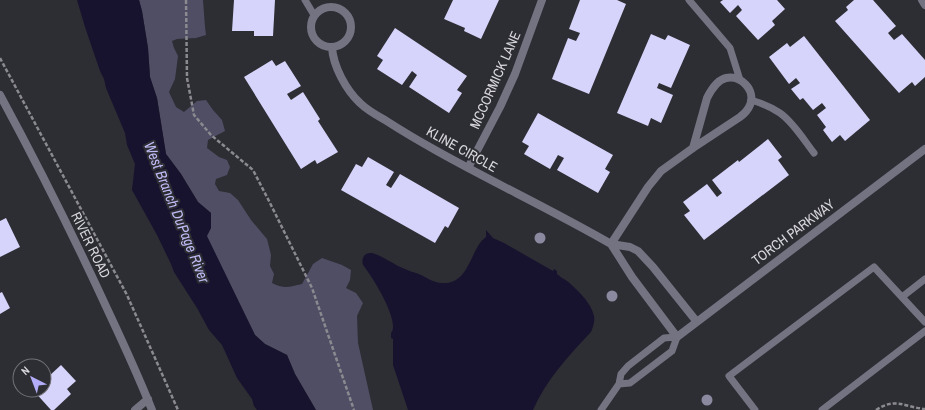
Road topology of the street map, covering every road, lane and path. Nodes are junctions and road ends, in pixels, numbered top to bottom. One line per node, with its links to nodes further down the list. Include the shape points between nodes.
1 (186, 0): 30 (path, via 187,78 194,115 211,135 252,170 312,288)
2 (305, 0): 7 (lane)
3 (542, 0): 16 (street, MCCORMICK LANE, via 515,74)
4 (689, 0): 10 (lane, via 730,48)
5 (922, 0): 6 (street)
6 (925, 5)
7 (314, 15): 8 (street, via 310,27 313,38 324,46); 8 (street, via 318,10 330,6 347,14 351,26 348,38 338,46)
8 (332, 47): 16 (street, KLINE CIRCLE, via 332,55 345,84 360,103 389,123)
9 (0, 58): 29 (path, via 127,295)
10 (740, 80): 12 (street, via 752,94); 13 (street, via 726,78 716,84 711,91)
11 (0, 95): 25 (street, RIVER ROAD, via 87,264)
12 (752, 100): 13 (street, via 746,112 740,117); 15 (lane, via 780,113)
13 (692, 148): 17 (street, via 656,177)
14 (925, 149): 20 (street, TORCH PARKWAY)
15 (814, 153)
16 (468, 168): 17 (street, KLINE CIRCLE)
17 (611, 244): 20 (street, KLINE CIRCLE, via 638,252); 23 (street, KLINE CIRCLE)
18 (925, 279): 19 (lane)
19 (902, 297): 21 (lane); 32 (lane, via 874,267 729,376)
20 (697, 322): 23 (street, TORCH PARKWAY)
21 (925, 322)
22 (925, 331): 33 (lane)
23 (677, 337): 24 (lane, via 672,351 630,383); 24 (lane, via 664,338 628,366 621,374)
24 (619, 384): 31 (lane)
25 (148, 399): 27 (street); 28 (street, RIVER ROAD)
26 (925, 409): 34 (path, via 893,403)
27 (135, 410)
28 (152, 410)
29 (178, 410)
30 (354, 410)
31 (601, 410)
32 (755, 410)
33 (822, 410)
34 (876, 410)

